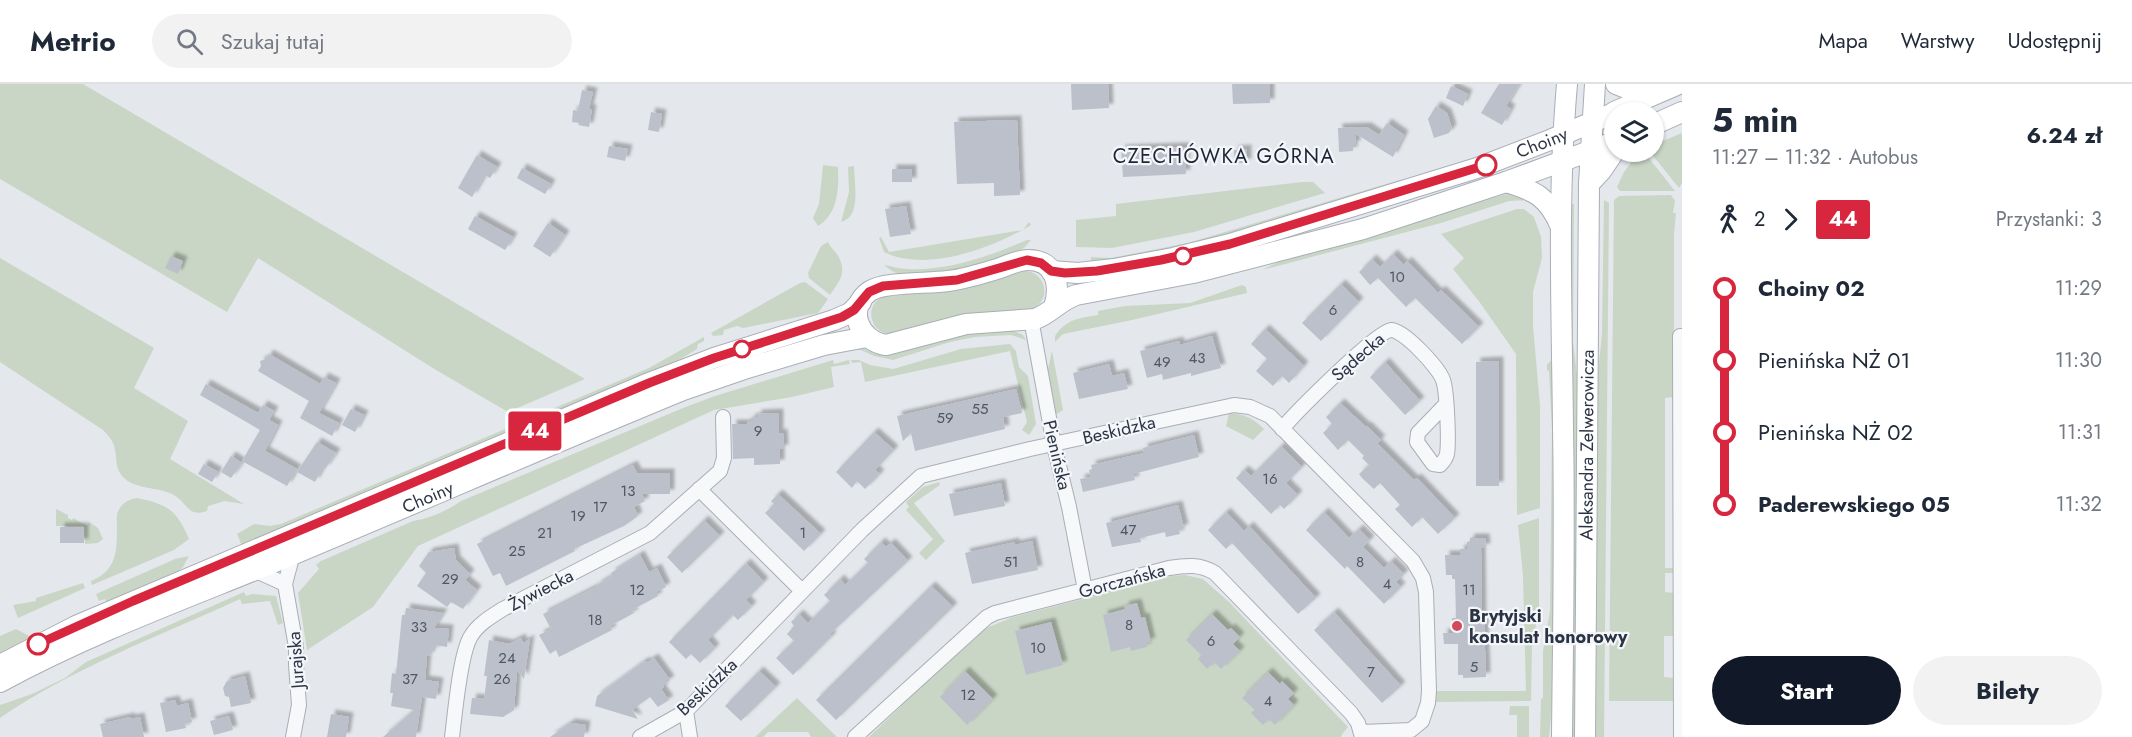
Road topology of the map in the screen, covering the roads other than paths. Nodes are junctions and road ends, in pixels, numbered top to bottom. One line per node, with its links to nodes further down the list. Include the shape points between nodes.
1 (1567, 84): 10 (street, Aleksandra Zelwerowicza)
2 (1594, 84): 9 (street, Aleksandra Zelwerowicza)
3 (1616, 84): 4 (street, via 1638,90)
4 (1678, 84): 5 (street, Choiny)
5 (1638, 102)
6 (1682, 112): 8 (street)
7 (1604, 117): 9 (street, Choiny)
8 (1664, 120)
9 (1591, 123): 10 (street, Choiny); 12 (street, Aleksandra Zelwerowicza)
10 (1563, 135): 13 (street, Aleksandra Zelwerowicza); 18 (street, Choiny, via 1456,175 1230,244 1121,268 1078,273)
11 (1604, 146): 12 (street, Choiny)
12 (1589, 152): 13 (street, Choiny); 16 (street, Aleksandra Zelwerowicza)
13 (1563, 162): 15 (street, Choiny); 17 (street, Aleksandra Zelwerowicza)
14 (1607, 162): 16 (street)
15 (1506, 182): 17 (street, via 1530,189 1545,199); 20 (street, Choiny, via 1326,240 1183,275 1076,295)
16 (1589, 184): 45 (street, Aleksandra Zelwerowicza)
17 (1561, 228): 44 (street, Aleksandra Zelwerowicza)
18 (1051, 271): 19 (street, Choiny, via 1041,263 1022,261 957,280 876,288); 20 (street, via 1058,286)
19 (861, 302): 22 (street, via 858,321); 35 (street, Choiny, via 842,317 673,373 226,561 56,635)
20 (1054, 307): 21 (street, Choiny)
21 (1031, 320): 22 (street, via 966,324 890,345 877,344); 27 (street, Pienińska)
22 (867, 336): 29 (street, Choiny, via 802,351 683,390)
23 (1681, 336): 34 (street)
24 (1446, 404): 26 (street, Sądecka, via 1442,377 1433,364 1402,334 1386,331)
25 (723, 417): 28 (street, Żywiecka, via 724,458 720,471)
26 (1282, 429): 27 (street, Beskidzka, via 1264,412 1234,405); 38 (street, Beskidzka, via 1413,561 1423,578 1429,691 1426,712 1411,730)
27 (1053, 445): 32 (street, Pienińska); 33 (street, Beskidzka, via 921,476)
28 (699, 489): 33 (street); 40 (street, Żywiecka, via 650,532 503,609 478,627 467,645)
29 (293, 554): 30 (street, Choiny); 31 (street, Jurajska)
30 (254, 570): 31 (street); 36 (street, Choiny, via 90,637)
31 (285, 584): 39 (street, Jurajska, via 296,647 299,705)
32 (1085, 590): 38 (street, Gorczańska, via 1184,565 1205,567 1351,713); 43 (street, Gorczańska, via 987,617)
33 (802, 591): 37 (street, Beskidzka)
34 (1682, 610): 46 (street)
35 (0, 665)
36 (0, 682)
37 (686, 711): 41 (street, Beskidzka); 42 (street)
38 (1362, 735)
39 (293, 737)
40 (452, 737)
41 (640, 737)
42 (690, 737)
43 (855, 737)
44 (1562, 737)
45 (1585, 737)
46 (1681, 737)

